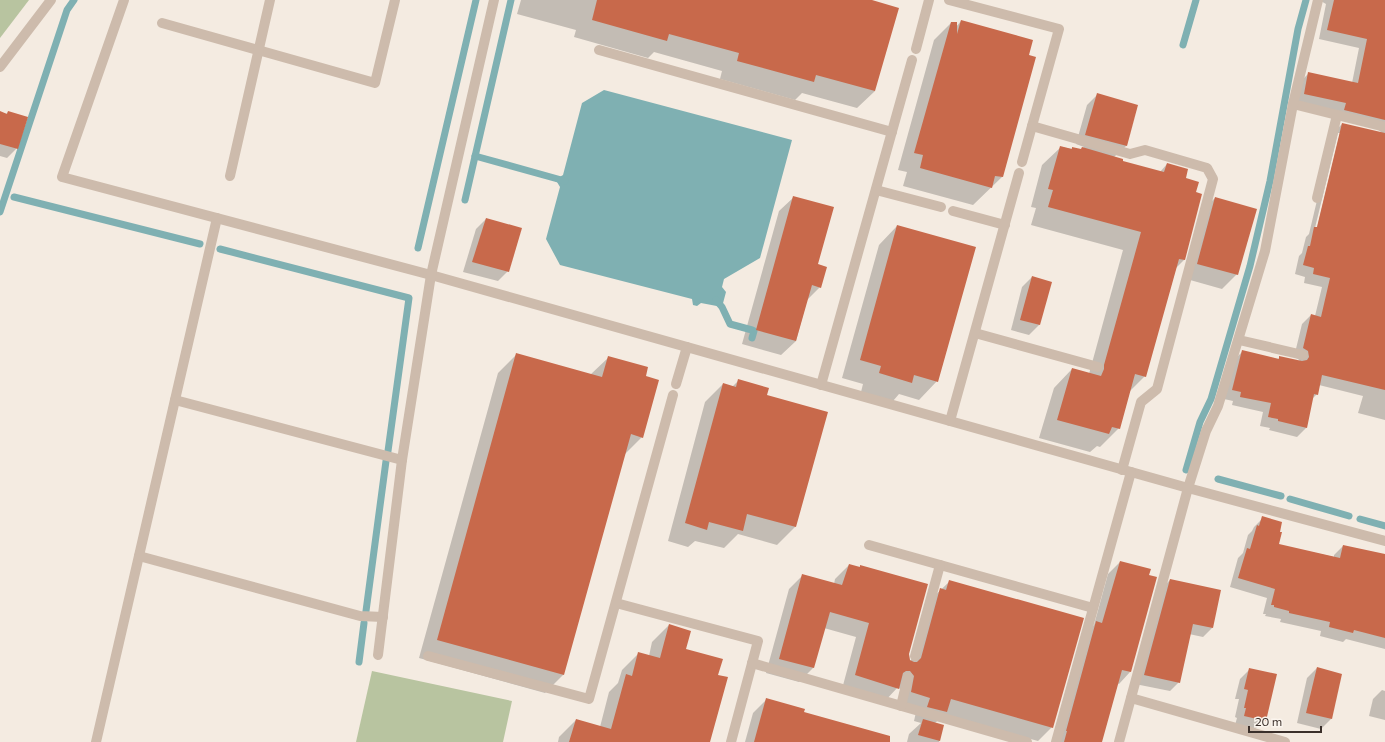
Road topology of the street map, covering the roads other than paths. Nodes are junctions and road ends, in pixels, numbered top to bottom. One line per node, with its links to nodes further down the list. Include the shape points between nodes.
1 (51, 0): 14 (street)
2 (124, 0): 27 (street, via 62,178)
3 (270, 0): 11 (street)
4 (394, 0): 11 (street, via 375,83)
5 (494, 0): 29 (street)
6 (929, 0): 10 (street)
7 (949, 0): 17 (street, via 1059,29)
8 (1318, 0): 15 (street)
9 (162, 23): 11 (street)
10 (916, 49)
11 (258, 50): 22 (street)
12 (599, 50): 19 (street)
13 (912, 60): 19 (street)
14 (0, 67)
15 (1293, 104): 16 (street); 31 (street, via 1265,251)
16 (1336, 115): 18 (street); 24 (street)
17 (1032, 126): 20 (street); 41 (street, via 1130,154 1145,150 1207,168 1213,179 1157,389 1140,402)
18 (1385, 127)
19 (892, 132): 23 (street)
20 (1022, 162)
21 (1019, 173): 28 (street)
22 (230, 176)
23 (876, 190): 25 (street); 36 (street)
24 (1317, 198)
25 (941, 207)
26 (953, 211): 28 (street)
27 (217, 218): 29 (street); 38 (street)
28 (1005, 225): 30 (street)
29 (431, 275): 32 (street); 40 (street)
30 (975, 333): 34 (street); 39 (street)
31 (1239, 340): 33 (street); 42 (street)
32 (687, 347): 35 (street); 36 (street)
33 (1303, 355)
34 (1098, 367)
35 (676, 384)
36 (821, 385): 39 (street)
37 (673, 395): 47 (street)
38 (175, 400): 40 (street); 45 (street)
39 (950, 421): 41 (street)
40 (402, 460): 49 (street)
41 (1127, 471): 42 (street); 48 (street)
42 (1188, 488): 43 (street); 55 (street)
43 (1385, 541)
44 (869, 545): 46 (street)
45 (139, 556): 49 (street, via 360,616); 58 (street)
46 (940, 565): 48 (street); 52 (street)
47 (616, 603): 51 (street, via 589,699); 53 (street, via 758,642)
48 (1093, 608): 61 (street)
49 (383, 617): 50 (street)
50 (378, 655)
51 (428, 656)
52 (915, 656)
53 (752, 663): 56 (street); 59 (street)
54 (908, 677): 56 (street)
55 (1131, 698): 62 (street); 63 (street)
56 (901, 706): 57 (street)
57 (991, 737): 60 (street)
58 (96, 742)
59 (731, 742)
60 (1027, 742)
61 (1056, 742)
62 (1119, 742)
63 (1285, 742)

